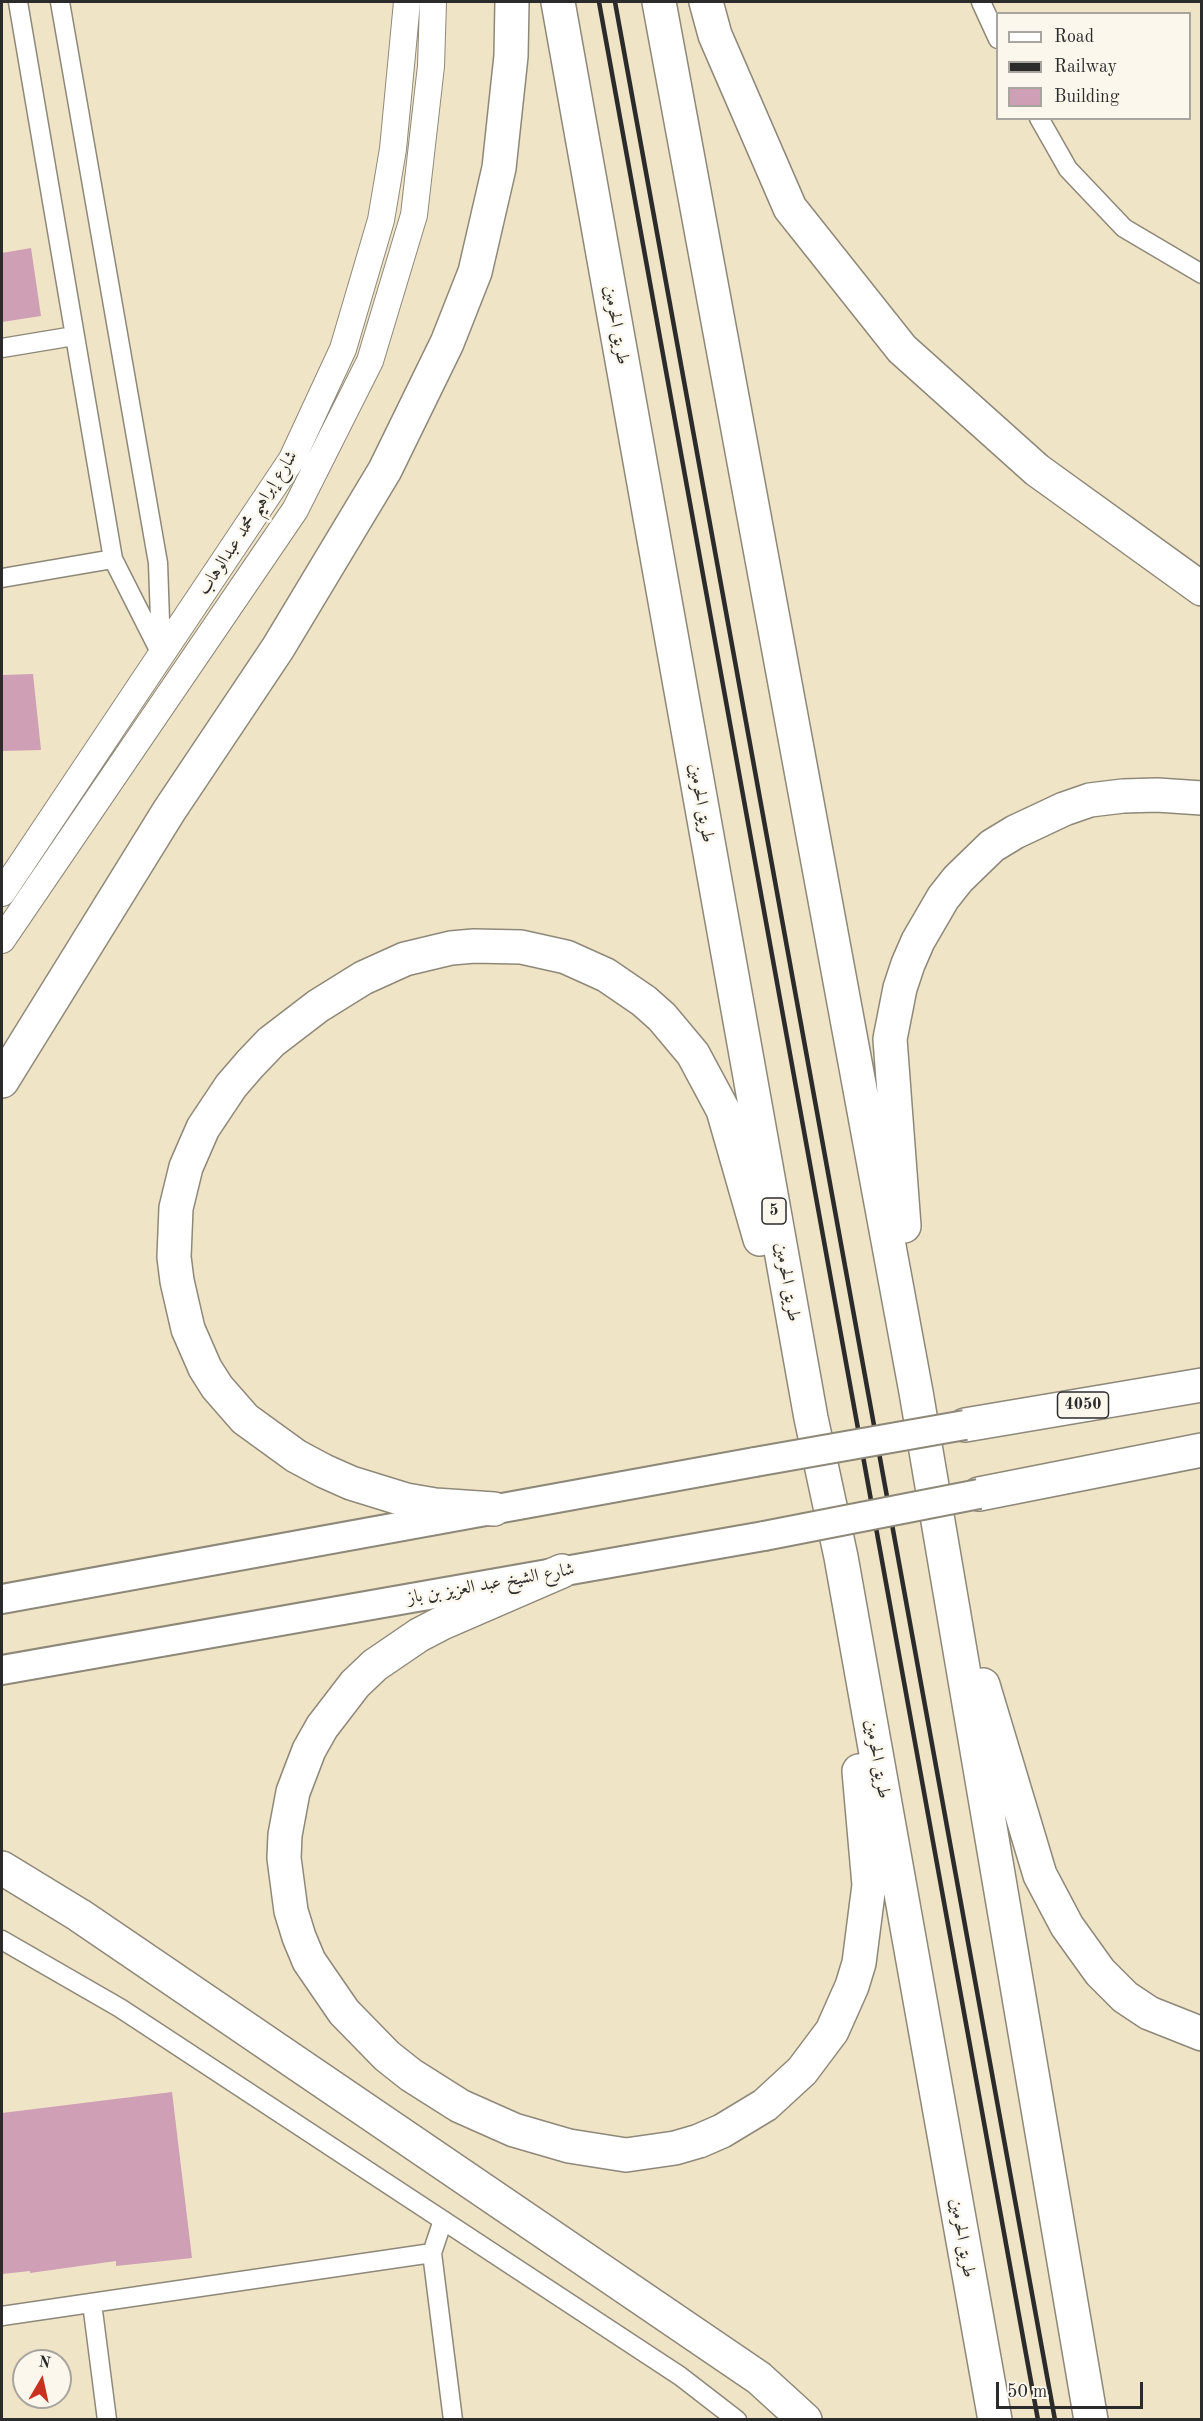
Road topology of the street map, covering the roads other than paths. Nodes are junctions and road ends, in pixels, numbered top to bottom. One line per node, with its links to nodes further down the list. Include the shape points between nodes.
1 (18, 2): 13 (street)
2 (60, 2): 18 (street, via 158,563)
3 (407, 2): 18 (street, شارع إبراهيم محمد عبدالوهاب, via 393,149 381,220 343,349 292,459)
4 (433, 2): 21 (street, via 431,66 414,215 370,361 295,510)
5 (512, 2): 22 (highway, via 500,168 475,272 447,343 385,470 284,638 169,811)
6 (558, 2): 25 (highway, طريق الحرمين / 5)
7 (659, 2): 24 (highway)
8 (706, 2): 17 (highway, via 715,35 790,208 902,349 1037,470)
9 (981, 2): 10 (street)
10 (996, 35)
11 (1040, 120): 12 (street, via 1068,169 1124,228)
12 (1202, 274)
13 (75, 336): 14 (street); 15 (street)
14 (2, 348)
15 (113, 559): 16 (street); 18 (street)
16 (2, 578)
17 (1202, 589)
18 (161, 654): 20 (street, شارع إبراهيم محمد عبدالوهاب)
19 (1202, 798): 24 (highway, via 1157,795 1090,800 1039,819 992,846 974,862 943,898 918,940 900,988 890,1039)
20 (2, 893)
21 (2, 940)
22 (2, 1081)
23 (1202, 1385): 26 (highway, 4050)
24 (916, 1392): 30 (highway)
25 (811, 1418): 29 (highway, via 723,1110 704,1072 678,1035 625,987 566,957 498,945 428,952 384,968 318,1006 271,1042 231,1086 203,1128 183,1177 174,1232 177,1281 188,1329 205,1368 230,1404 270,1438 324,1471 378,1492 435,1505); 31 (highway, طريق الحرمين / 5)
26 (965, 1425): 29 (main road, bridge)
27 (1202, 1450): 28 (highway)
28 (979, 1494): 32 (main road, شارع الشيخ عبد العزيز بن باز, bridge)
29 (494, 1509): 33 (main road)
30 (942, 1550): 37 (highway, via 1040,1875 1052,1901 1083,1949 1125,1997 1149,2013); 47 (highway)
31 (841, 1557): 32 (highway, via 869,1885 859,1963 852,1986 818,2052 765,2105 699,2141 626,2155 569,2146 514,2130 460,2106 411,2075 365,2035 326,1987 299,1937 286,1884 285,1835 300,1771 322,1727 355,1684 419,1635); 46 (highway, طريق الحرمين / 5)
32 (562, 1571): 34 (main road, شارع الشيخ عبد العزيز بن باز)
33 (2, 1599)
34 (2, 1670)
35 (2, 1868): 45 (highway, via 79,1915 759,2378)
36 (2, 1940): 38 (street, via 120,2008)
37 (1202, 2034)
38 (442, 2220): 39 (street); 44 (street, via 680,2376)
39 (432, 2253): 40 (street); 43 (street)
40 (92, 2303): 41 (street); 42 (street)
41 (2, 2316)
42 (107, 2420)
43 (453, 2420)
44 (737, 2420)
45 (805, 2420)
46 (995, 2420)
47 (1091, 2420)

